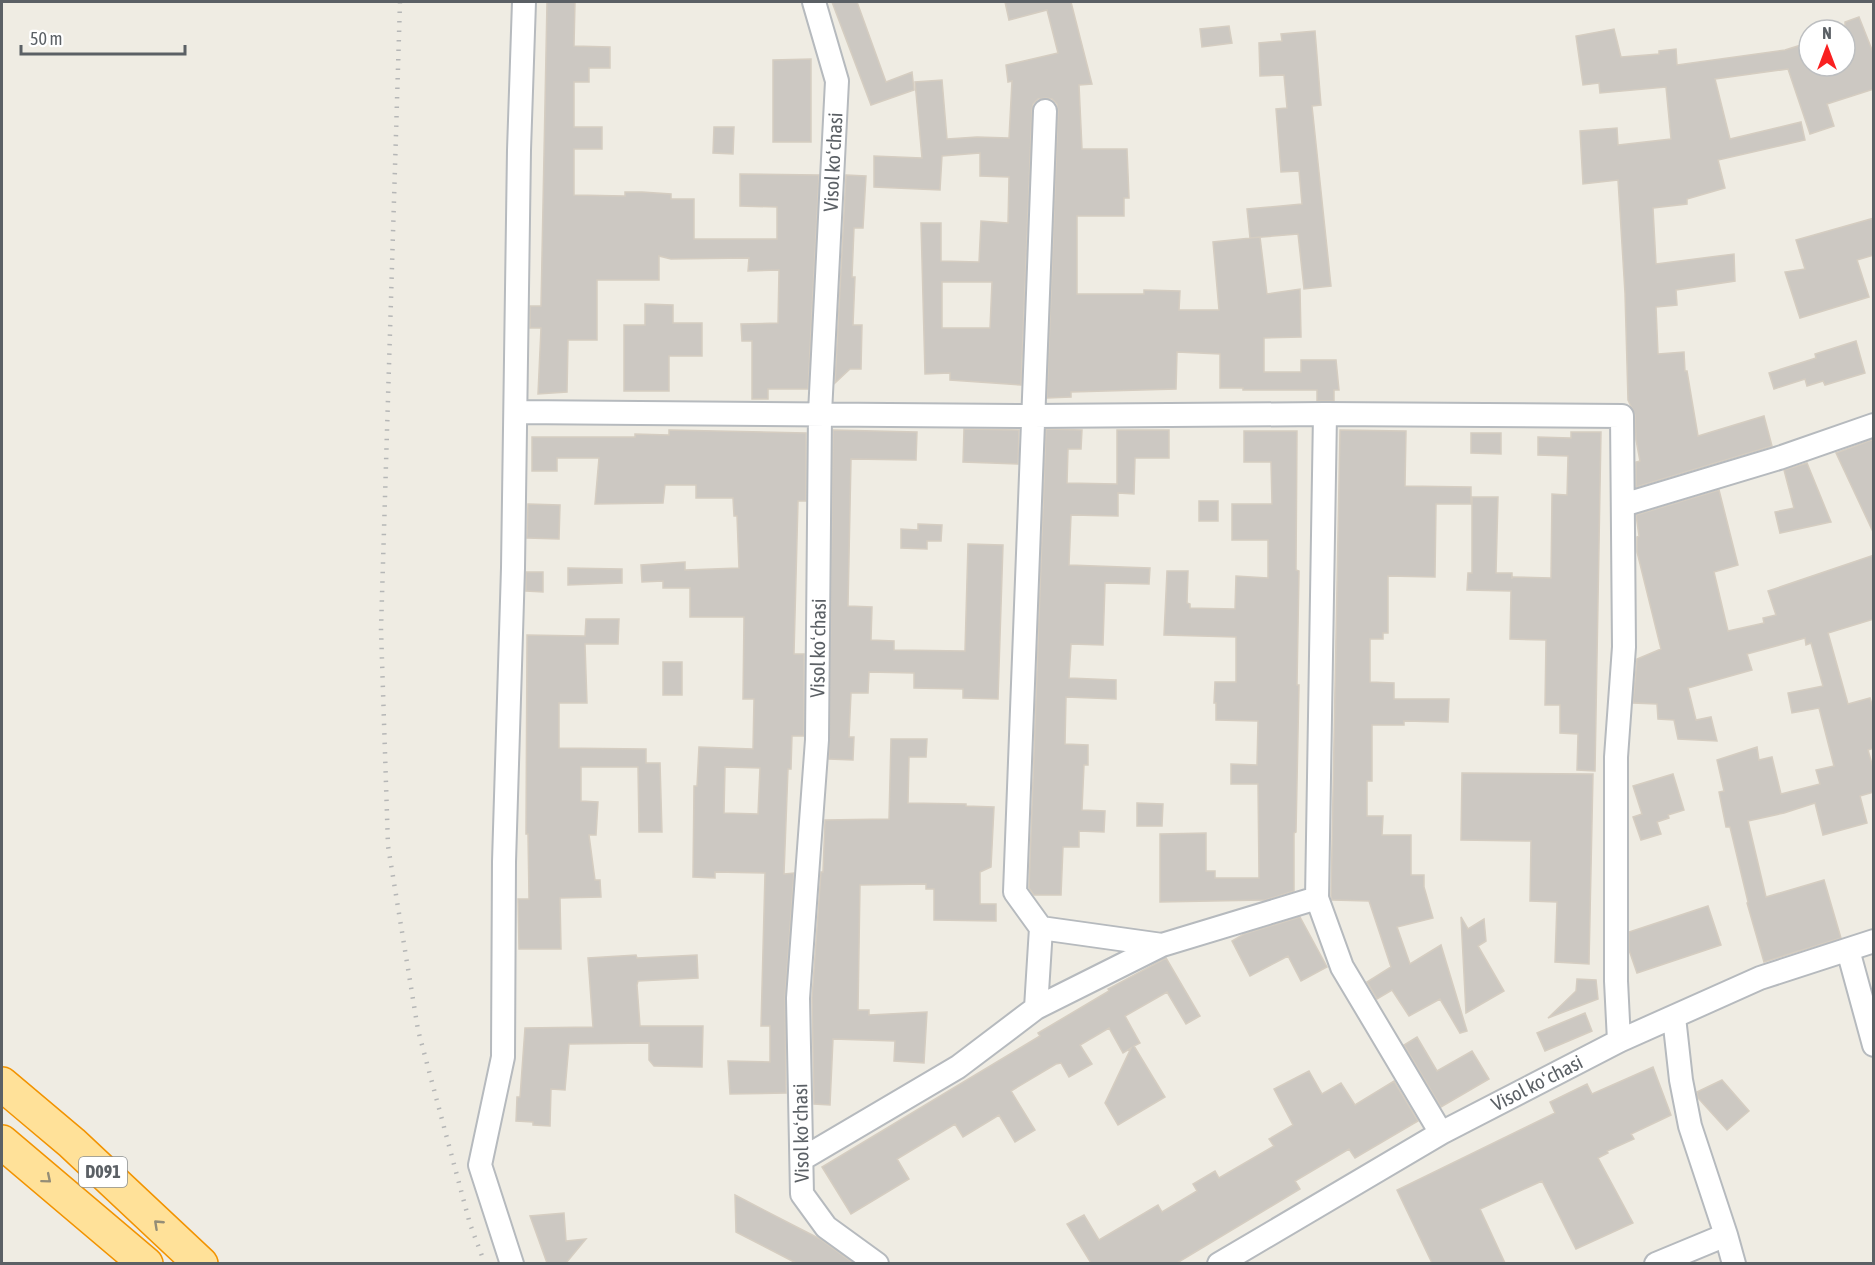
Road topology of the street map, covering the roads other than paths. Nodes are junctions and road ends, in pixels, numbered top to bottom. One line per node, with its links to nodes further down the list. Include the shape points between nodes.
1 (524, 2): 4 (street)
2 (814, 2): 5 (street, Visol koʻchasi, via 837,81)
3 (1045, 111): 7 (street)
4 (516, 412): 5 (street); 26 (street, via 503,1057 480,1164)
5 (820, 413): 7 (street); 22 (street, Visol koʻchasi, via 817,740 798,998)
6 (1325, 414): 7 (street); 9 (street, via 1622,416); 10 (street)
7 (1032, 416): 11 (street, via 1015,892)
8 (1874, 425): 9 (street)
9 (1623, 505): 17 (street, via 1624,647 1616,757)
10 (1317, 898): 13 (street); 20 (street, via 1342,967)
11 (1041, 928): 13 (street); 15 (street)
12 (1874, 941): 14 (street, Visol koʻchasi)
13 (1162, 945): 15 (street)
14 (1848, 950): 16 (street, Visol koʻchasi, via 1760,978); 18 (street)
15 (1036, 1008): 22 (street, via 958,1067)
16 (1674, 1017): 17 (street, Visol koʻchasi); 23 (street, via 1690,1126)
17 (1619, 1041): 20 (street, Visol koʻchasi)
18 (1874, 1045)
19 (2, 1084): 25 (highway, D091, one-way to 19)
20 (1442, 1132): 28 (street, Visol koʻchasi)
21 (2, 1142): 24 (highway, D091, one-way to 24)
22 (802, 1159): 27 (street, Visol koʻchasi, via 802,1194 826,1227)
23 (1726, 1235): 29 (street); 30 (street)
24 (146, 1263)
25 (201, 1263)
26 (512, 1263)
27 (877, 1263)
28 (1219, 1263)
29 (1656, 1263)
30 (1734, 1263)

